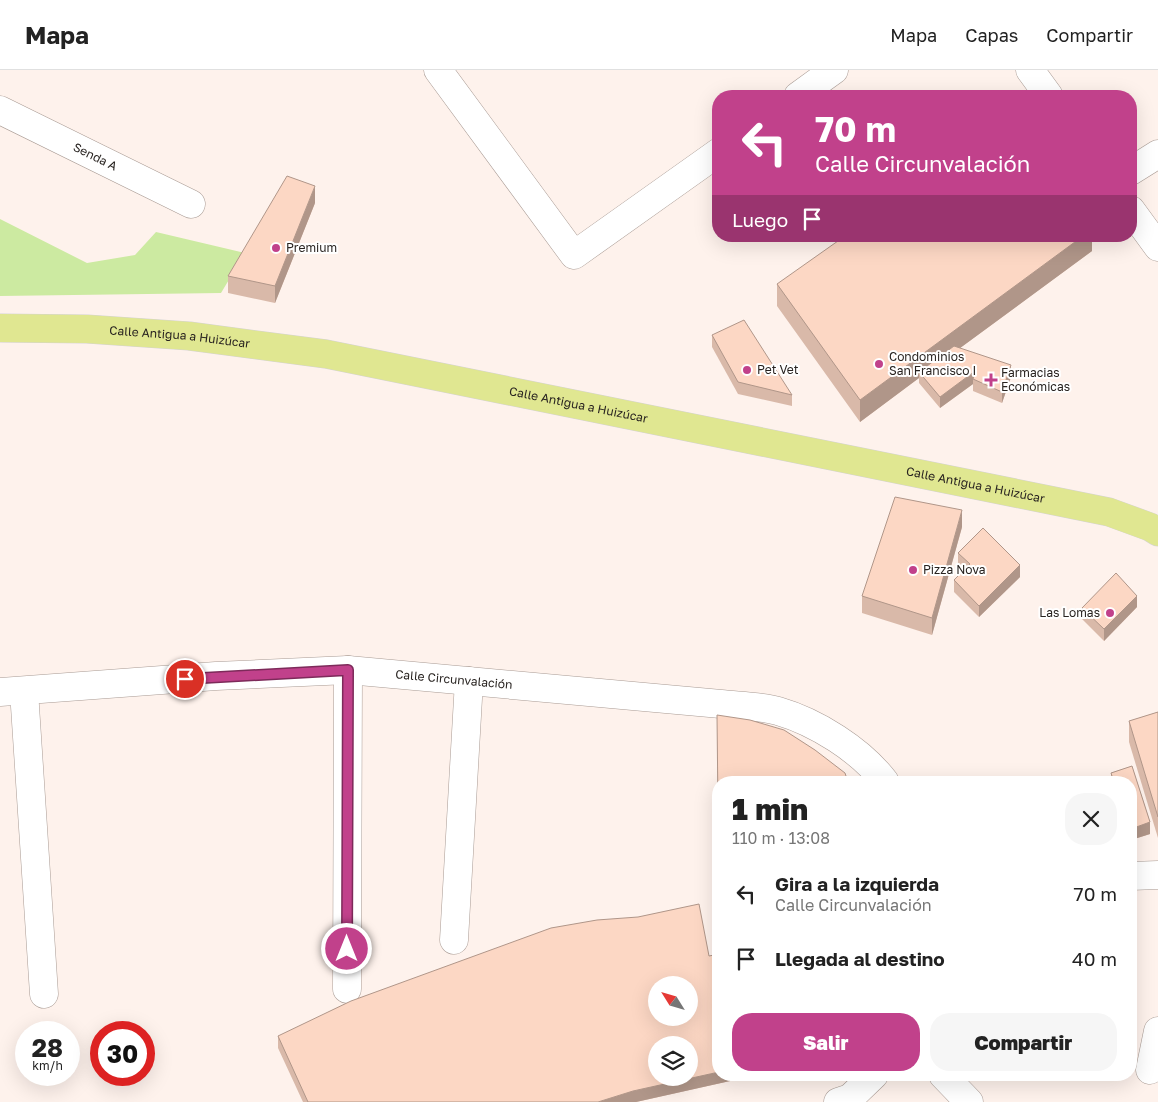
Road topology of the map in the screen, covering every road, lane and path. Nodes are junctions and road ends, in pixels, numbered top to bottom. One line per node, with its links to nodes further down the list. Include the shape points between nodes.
1 (438, 70): 8 (street, via 574,255)
2 (834, 70): 4 (street)
3 (1030, 70): 5 (street)
4 (806, 90)
5 (1045, 90)
6 (0, 110): 10 (street, Senda A)
7 (1158, 154): 9 (street)
8 (712, 157)
9 (1137, 167)
10 (190, 204)
11 (1137, 218): 12 (street)
12 (1158, 247)
13 (0, 328): 14 (main road, Calle Antigua a Huizúcar, via 87,329 189,336 326,354 1109,512)
14 (1155, 525)
15 (348, 670): 16 (street, Calle Circunvalación); 17 (street, Calle Circunvalación, via 216,676); 22 (street)
16 (469, 681): 18 (street, Calle Circunvalación, via 777,711 840,742); 21 (street)
17 (12, 692): 23 (street)
18 (878, 776)
19 (1158, 875): 20 (street)
20 (1137, 876)
21 (454, 940)
22 (347, 989)
23 (44, 994)
24 (1158, 1031): 25 (street)
25 (1150, 1070)
26 (868, 1081): 28 (street)
27 (949, 1081): 29 (street)
28 (847, 1100)
29 (969, 1102)

